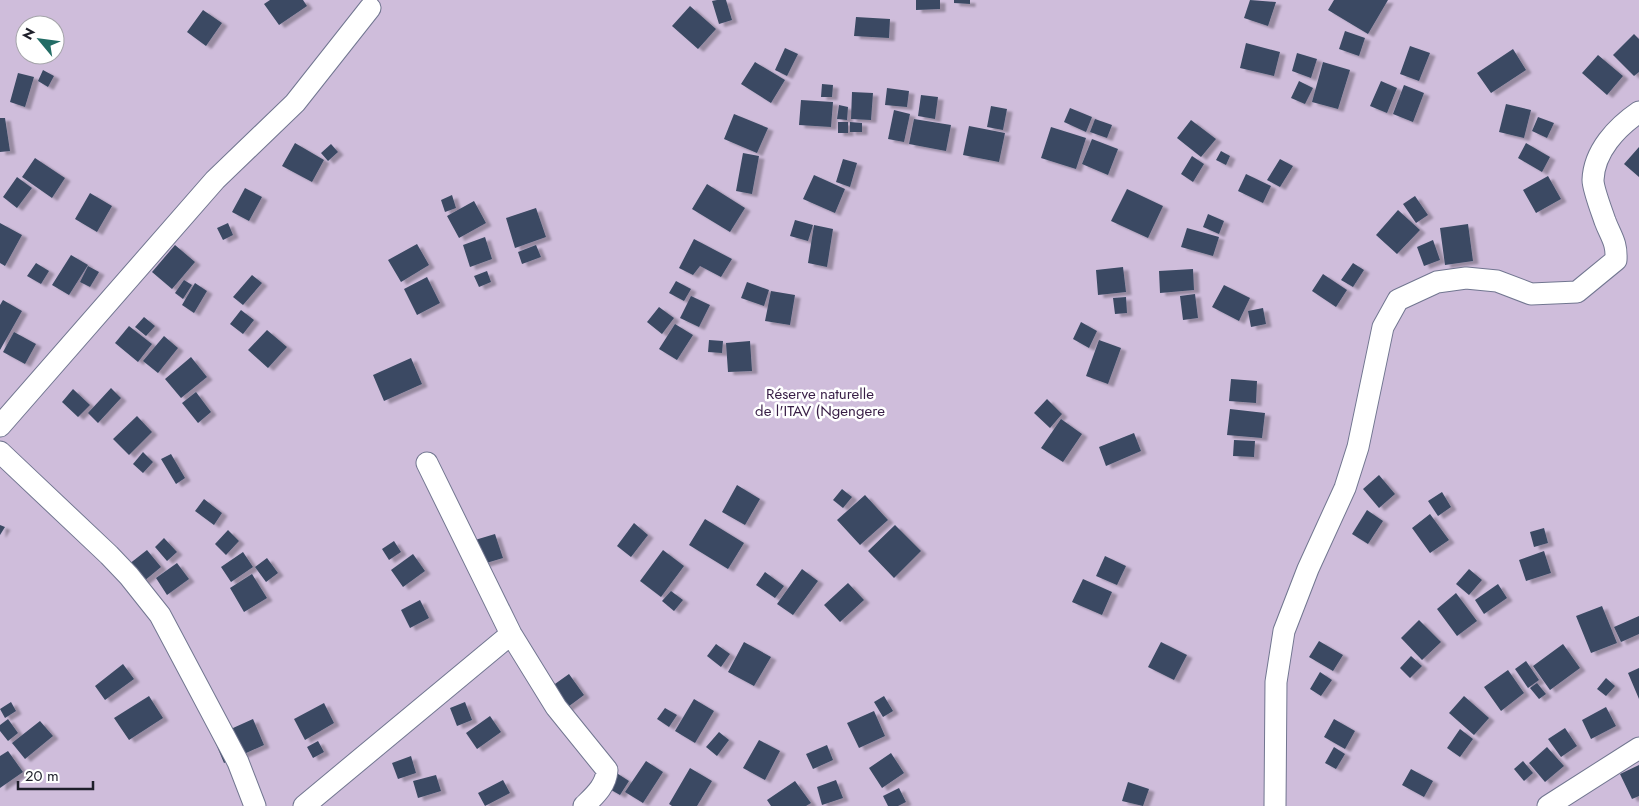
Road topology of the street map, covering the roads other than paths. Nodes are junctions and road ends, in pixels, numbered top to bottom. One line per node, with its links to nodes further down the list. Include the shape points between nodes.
1 (382, 0): 3 (street, via 370,17 370,8 295,103 215,180)
2 (1639, 112): 11 (street, via 1622,123 1601,150 1593,180 1617,246 1616,260 1577,292 1531,294 1497,281 1466,278 1437,282 1398,300 1383,327 1358,448 1345,488 1284,631 1276,682)
3 (0, 426)
4 (0, 452): 8 (street, via 109,555 160,615 238,762)
5 (427, 463): 6 (street)
6 (511, 634): 9 (street); 10 (street, via 556,707 607,770 598,791)
7 (1639, 748): 12 (street)
8 (255, 806)
9 (304, 806)
10 (584, 806)
11 (1275, 806)
12 (1548, 806)

